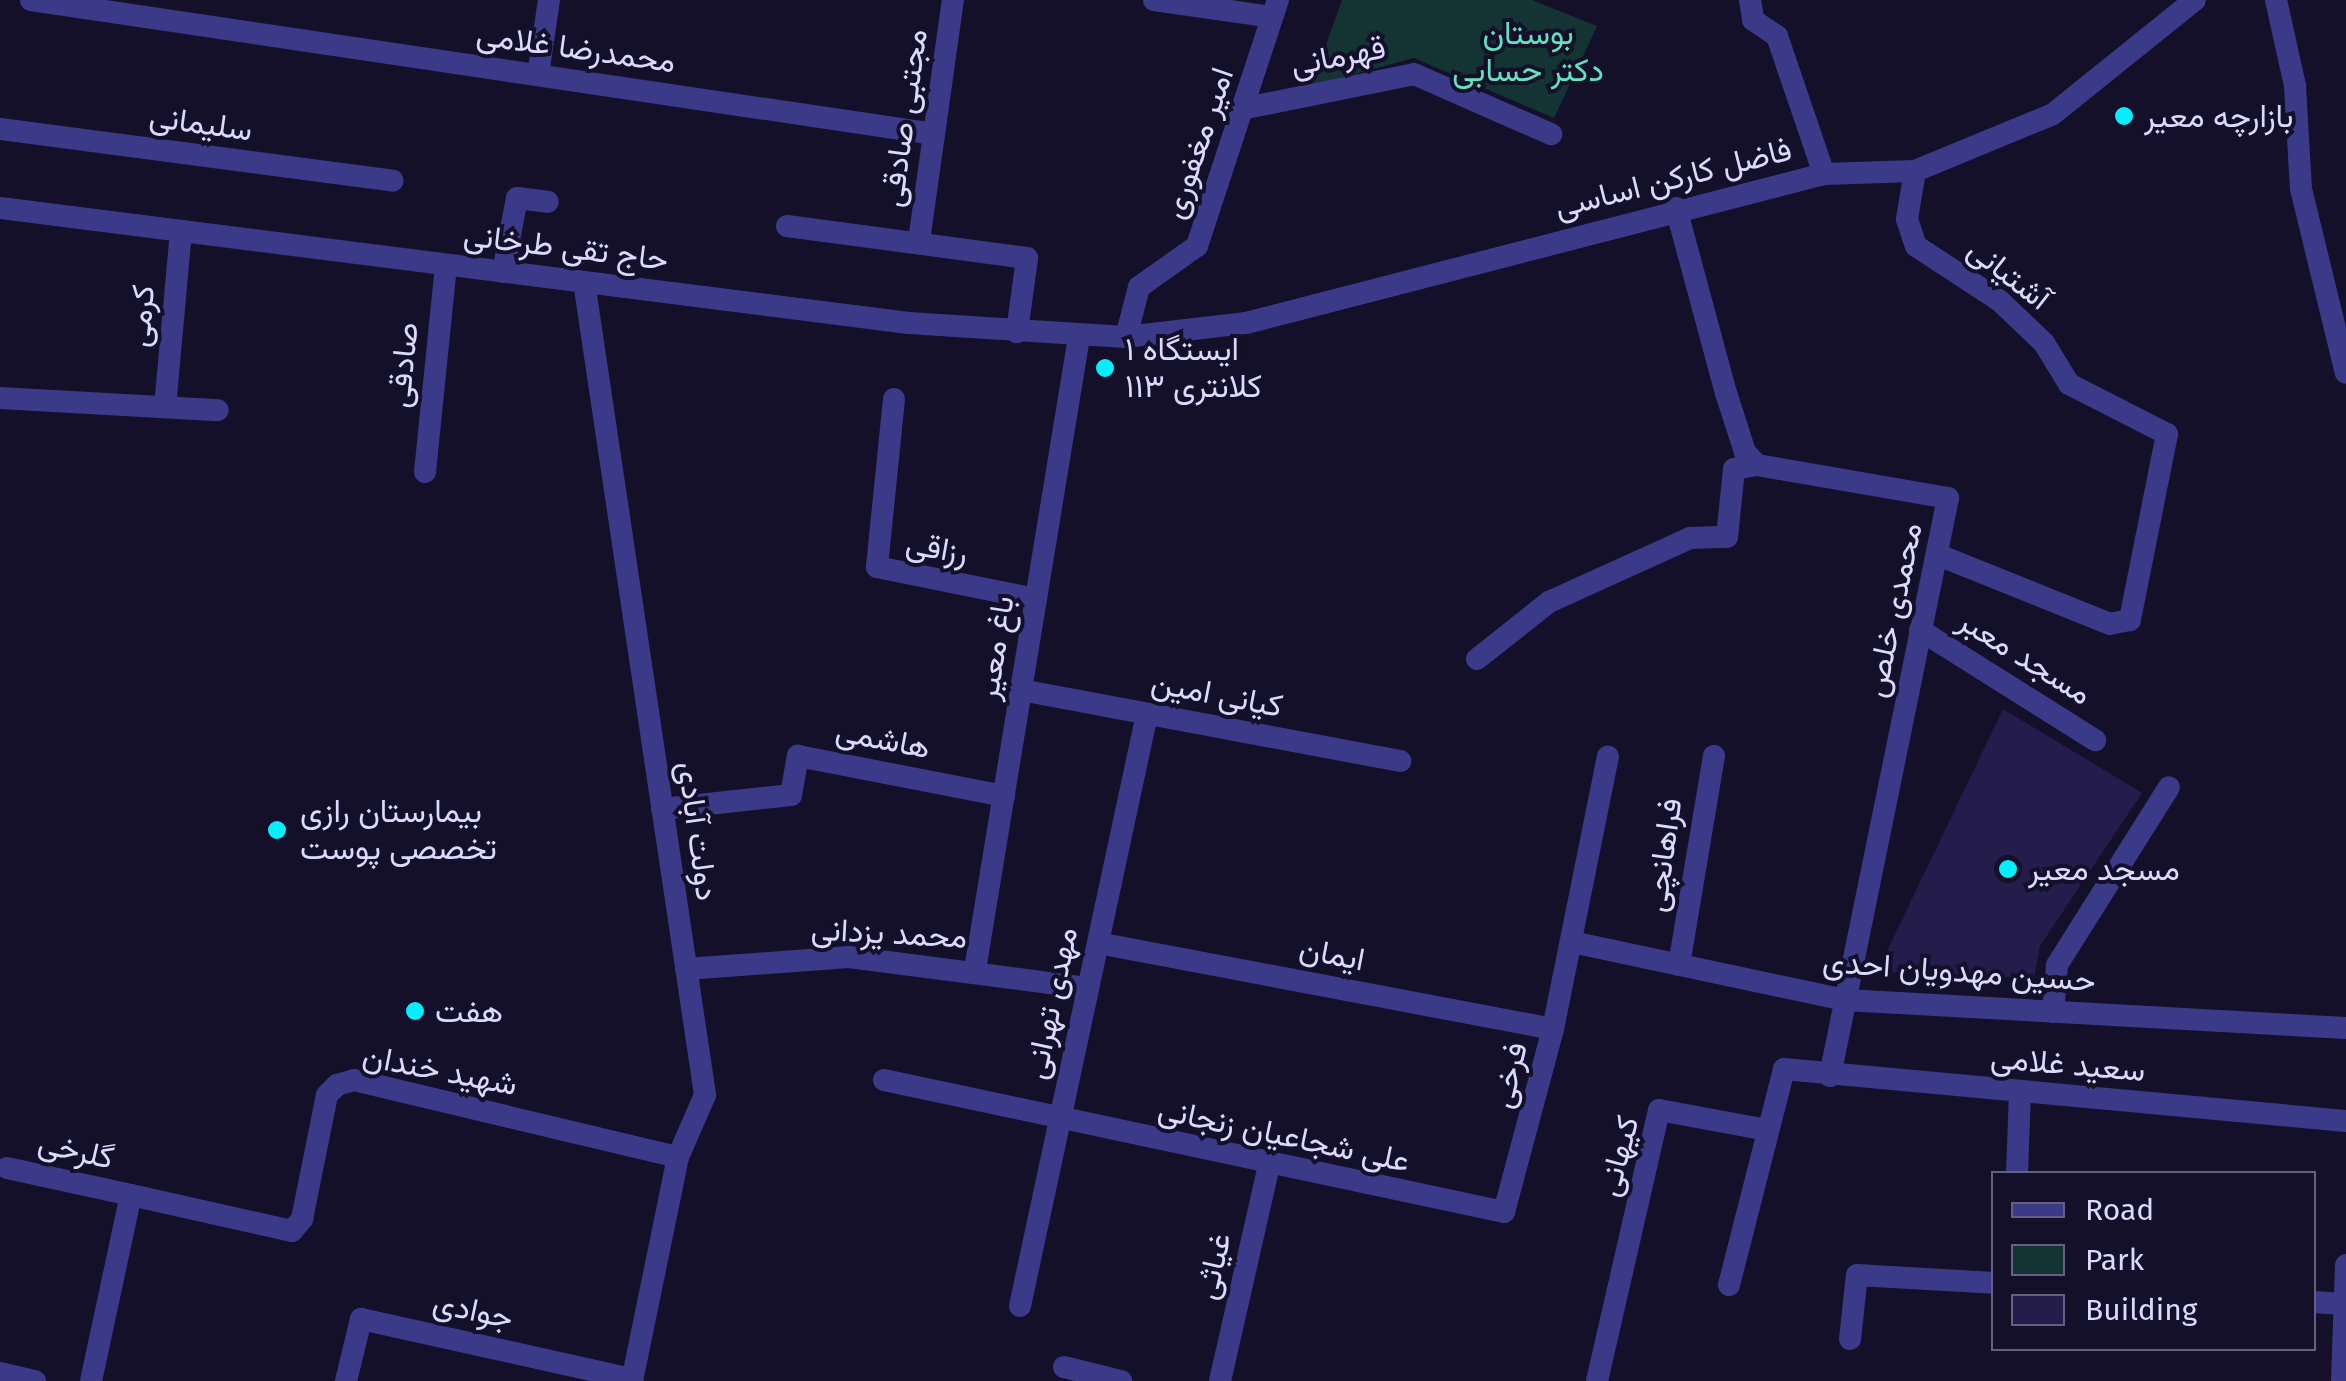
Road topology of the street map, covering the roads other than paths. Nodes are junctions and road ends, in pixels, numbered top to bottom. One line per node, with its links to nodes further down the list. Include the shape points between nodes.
1 (31, 0): 9 (street, محمدرضا غلامی)
2 (549, 0): 9 (street)
3 (954, 0): 12 (street, مجتبی صادقی)
4 (1154, 0): 8 (street)
5 (1750, 0): 15 (street, via 1753,20 1777,36)
6 (2195, 0): 14 (street, فاضل کارکن اساسی, via 2053,114)
7 (2276, 0): 29 (street, via 2295,86 2301,189)
8 (1275, 8): 10 (street, امیر مغفوری)
9 (538, 75): 12 (street, محمدرضا غلامی)
10 (1246, 108): 13 (street, قهرمانی, via 1414,74); 28 (street, امیر مغفوری, via 1198,246 1139,287)
11 (0, 129): 16 (street, سلیمانی)
12 (934, 134): 22 (street, مجتبی صادقی)
13 (1551, 134)
14 (1915, 171): 15 (street, فاضل کارکن اساسی); 36 (street, آشتیانی, via 1907,219 1916,246 2000,301 2044,344 2069,384 2167,434 2134,610 2110,624)
15 (1824, 174): 19 (street, فاضل کارکن اساسی)
16 (394, 181)
17 (548, 202): 24 (street, via 516,198)
18 (0, 208): 21 (street, حاج تقی طرخانی)
19 (1676, 208): 28 (street, فاضل کارکن اساسی, via 1224,328); 34 (street, via 1744,452)
20 (787, 226): 22 (street)
21 (181, 231): 23 (street, حاج تقی طرخانی); 32 (street, کرمی)
22 (919, 242): 26 (street, مجتبی صادقی, via 1027,258)
23 (446, 265): 24 (street, حاج تقی طرخانی); 35 (street, صادقی)
24 (503, 272): 25 (street, حاج تقی طرخانی)
25 (584, 282): 26 (street, حاج تقی طرخانی); 48 (street, دولت آبادی)
26 (1016, 332): 27 (street, حاج تقی طرخانی)
27 (1079, 337): 28 (street, حاج تقی طرخانی); 37 (street, باغ معیر)
28 (1126, 337)
29 (2346, 373)
30 (0, 398): 32 (street)
31 (894, 399): 37 (street, رزاقی, via 877,568)
32 (165, 407): 33 (street)
33 (218, 410)
34 (1757, 465): 36 (street, محمدی خلص, via 1942,491 1948,506); 39 (street, via 1734,469 1727,537 1690,538 1549,602)
35 (426, 472)
36 (1938, 555): 38 (street, محمدی خلص)
37 (1036, 599): 40 (street, باغ معیر)
38 (1920, 630): 42 (street, مسجد معبر); 55 (street, محمدی خلص)
39 (1477, 659)
40 (1021, 690): 41 (street, کیانی امین); 47 (street, باغ معیر)
41 (1146, 714): 45 (street, کیانی امین); 50 (street, مهدی تهرانی)
42 (2094, 740)
43 (1608, 756): 49 (street, فرخی)
44 (1714, 756): 51 (street, فراهانچی)
45 (1400, 761)
46 (2170, 787): 56 (street, via 2057,965)
47 (1004, 796): 48 (street, هاشمی, via 798,756 790,795); 53 (street, باغ معیر)
48 (662, 809): 52 (street, دولت آبادی)
49 (1572, 942): 51 (street, حسین مهدویان احدی); 58 (street, فرخی)
50 (1098, 943): 54 (street, مهدی تهرانی); 58 (street, ایمان)
51 (1679, 965): 55 (street, حسین مهدویان احدی)
52 (686, 969): 53 (street, محمد یزدانی, via 850,957); 65 (street, دولت آبادی, via 705,1096)
53 (975, 970): 54 (street, محمد یزدانی)
54 (1088, 988): 62 (street, مهدی تهرانی)
55 (1845, 1000): 56 (street, حسین مهدویان احدی); 59 (street, محمدی خلص)
56 (2053, 1012): 57 (street, حسین مهدویان احدی)
57 (2346, 1028)
58 (1554, 1029): 70 (street, فرخی, via 1510,1204)
59 (1830, 1076): 61 (street, سعید غلامی); 64 (street, سعید غلامی, via 1784,1070)
60 (884, 1080): 62 (street, علی شجاعیان زنجانی)
61 (2020, 1092): 63 (street, سعید غلامی); 68 (street)
62 (1060, 1120): 66 (street, علی شجاعیان زنجانی); 76 (street, مهدی تهرانی)
63 (2346, 1121)
64 (1767, 1130): 73 (street); 86 (street, کیهانی, via 1660,1110)
65 (678, 1158): 69 (street, شهید خندان, via 354,1080 328,1096 302,1219 292,1231); 80 (street, دولت آبادی)
66 (1269, 1165): 70 (street, علی شجاعیان زنجانی); 85 (street, غیاثی)
67 (8, 1168): 69 (street, گلرخی)
68 (2017, 1171)
69 (130, 1195): 82 (street)
70 (1495, 1214)
71 (2346, 1264): 75 (street)
72 (1991, 1283): 77 (street, via 1857,1275)
73 (1730, 1286)
74 (2316, 1302): 75 (street)
75 (2346, 1304): 87 (street)
76 (1020, 1306)
77 (1850, 1340)
78 (1064, 1367): 84 (street)
79 (0, 1374): 81 (street)
80 (632, 1380): 83 (street, جوادی, via 361,1320)
81 (35, 1381)
82 (91, 1381)
83 (346, 1381)
84 (1121, 1381)
85 (1220, 1381)
86 (1597, 1381)
87 (2342, 1381)

